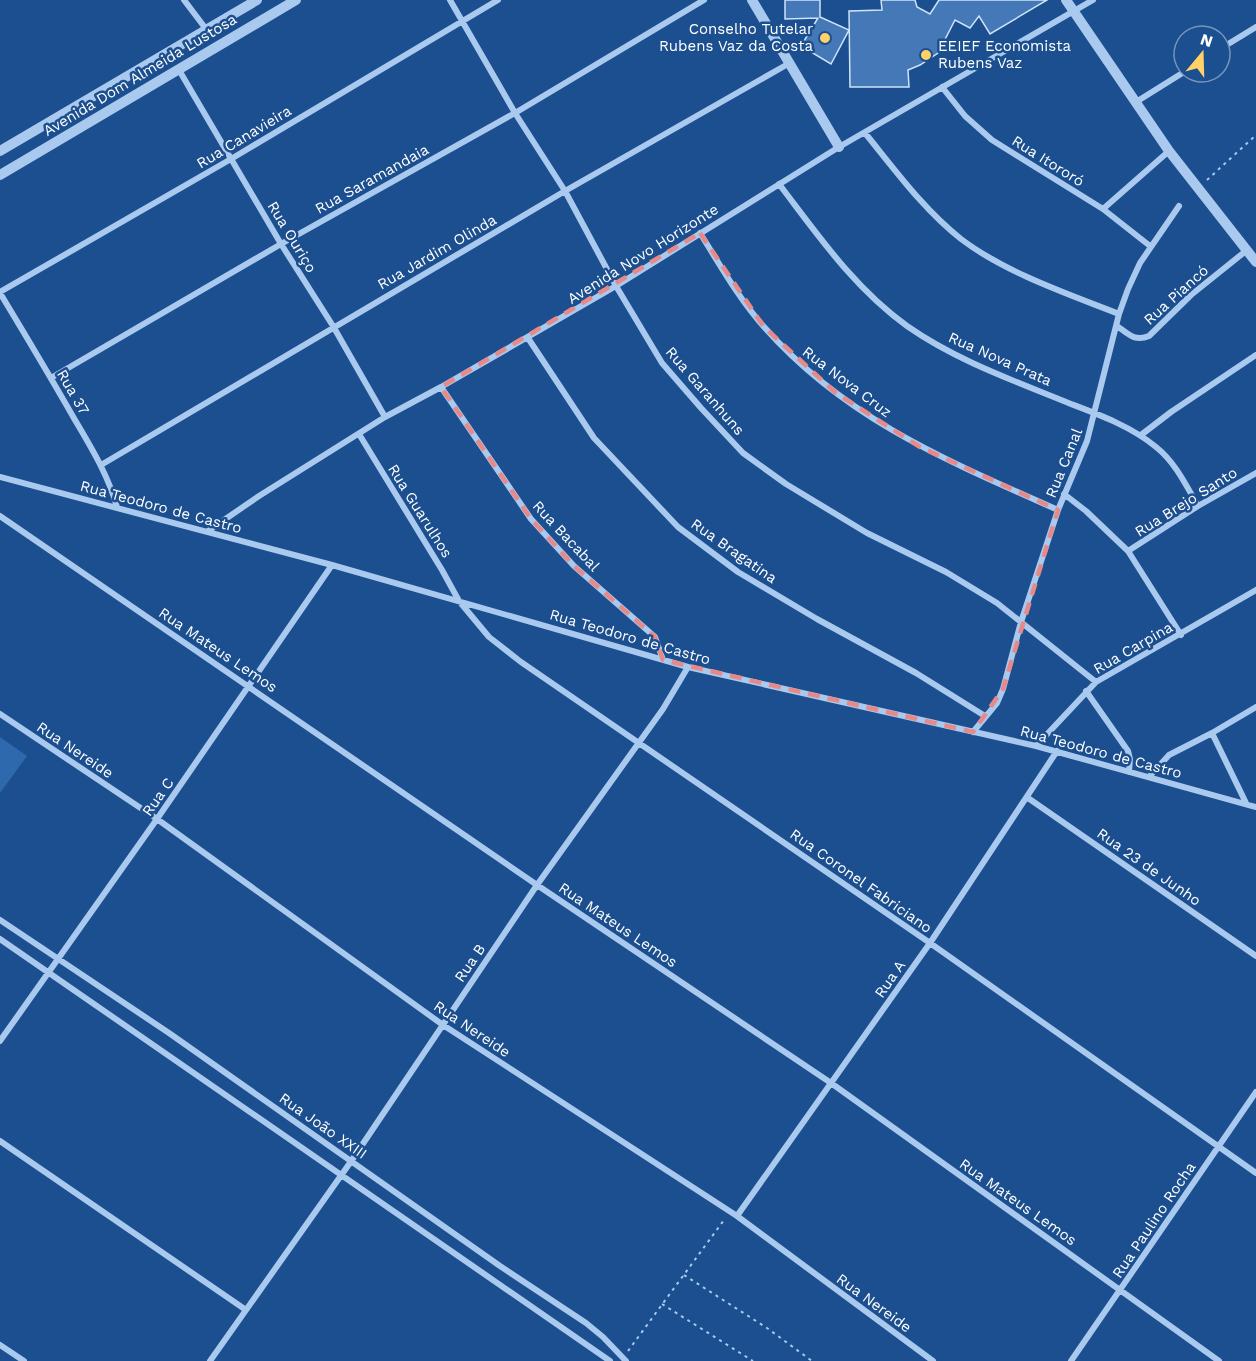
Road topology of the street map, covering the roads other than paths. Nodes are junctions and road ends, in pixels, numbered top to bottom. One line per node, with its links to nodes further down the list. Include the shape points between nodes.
1 (183, 0): 13 (street)
2 (257, 0): 13 (street, Avenida Dom Almeida Lustosa)
3 (296, 0): 16 (street, Avenida Dom Almeida Lustosa)
4 (450, 0): 11 (street, Rua Garanhuns)
5 (498, 0): 11 (street, Rua Canavieira)
6 (704, 0): 20 (street, Rua Saramandaia)
7 (752, 0): 15 (street)
8 (1066, 0): 10 (street)
9 (1093, 0): 10 (street, Avenida Novo Horizonte)
10 (1073, 11): 18 (street, Avenida Novo Horizonte); 19 (street)
11 (462, 21): 20 (street, Rua Garanhuns); 25 (street, Rua Canavieira)
12 (1256, 27): 14 (street)
13 (206, 29): 23 (street, Avenida Dom Almeida Lustosa)
14 (1232, 42)
15 (788, 64): 22 (street); 28 (street, Rua Jardim Olinda)
16 (179, 70): 25 (street, Rua Ouriço); 26 (street, Avenida Dom Almeida Lustosa)
17 (1172, 80): 19 (street)
18 (942, 87): 21 (street, Avenida Novo Horizonte); 30 (street, Rua Itororó, via 965,116 992,140)
19 (1136, 102): 24 (street)
20 (515, 113): 28 (street, Rua Garanhuns); 32 (street, Rua Saramandaia)
21 (865, 133): 22 (street, Avenida Novo Horizonte); 38 (street, via 934,215 963,240 1057,290)
22 (839, 147): 27 (street, Avenida Novo Horizonte)
23 (0, 151)
24 (1169, 152): 30 (street); 34 (street)
25 (231, 159): 32 (street, Rua Ouriço); 37 (street, Rua Canavieira)
26 (0, 173)
27 (779, 184): 31 (street, Avenida Novo Horizonte); 45 (street, Rua Nova Prata, via 841,266 907,326 979,366)
28 (565, 190): 36 (street, Rua Garanhuns); 39 (street, Rua Jardim Olinda)
29 (1179, 206): 33 (street, Rua Canal)
30 (1103, 209): 33 (street, Rua Itororó)
31 (700, 233): 36 (street, Avenida Novo Horizonte); 55 (street, Rua Nova Cruz, via 764,327 836,393 920,447)
32 (281, 244): 39 (street, Rua Ouriço); 43 (street, Rua Saramandaia)
33 (1150, 246): 38 (street, Rua Canal)
34 (1248, 249): 35 (street); 40 (street, Rua Piancó, via 1191,295 1149,336 1136,339)
35 (1256, 262)
36 (616, 286): 41 (street, Avenida Novo Horizonte); 62 (street, Rua Garanhuns, via 662,363 743,453 786,484 867,533 946,572)
37 (0, 293): 43 (street, Rua 37)
38 (1119, 314): 40 (street, Rua Canal)
39 (333, 326): 46 (street, Rua Ouriço); 49 (street, Rua Jardim Olinda)
40 (1117, 326): 45 (street, Rua Canal)
41 (528, 338): 44 (street, Avenida Novo Horizonte); 71 (street, Rua Bragatina, via 594,438 678,527 738,572)
42 (1256, 355): 48 (street)
43 (51, 378): 49 (street, Rua 37)
44 (441, 387): 46 (street, Avenida Novo Horizonte); 64 (street, Rua Bacabal, via 531,519 574,566 655,637)
45 (1095, 414): 48 (street, Rua Nova Prata); 52 (street, Rua Canal)
46 (385, 417): 47 (street, Avenida Novo Horizonte)
47 (359, 434): 57 (street, Avenida Novo Horizonte); 61 (street, Rua Guarulhos)
48 (1141, 435): 53 (street, Rua Nova Prata, via 1168,458)
49 (100, 465): 54 (street, Rua 37)
50 (1256, 473): 53 (street, Rua Brejo Santo)
51 (0, 477): 54 (street, Rua Teodoro de Castro)
52 (1064, 494): 55 (street, Rua Canal); 58 (street)
53 (1198, 506): 58 (street, Rua Brejo Santo)
54 (117, 507): 57 (street, Rua Teodoro de Castro)
55 (1058, 510): 62 (street, Rua Canal)
56 (0, 516): 67 (street, Rua Mateus Lemos)
57 (208, 531): 59 (street, Rua Teodoro de Castro)
58 (1128, 551): 63 (street)
59 (332, 565): 61 (street, Rua Teodoro de Castro); 67 (street, Rua C)
60 (1256, 590): 63 (street, Rua Carpina)
61 (459, 602): 64 (street, Rua Teodoro de Castro); 74 (street, Rua Coronel Fabriciano, via 489,637 513,656)
62 (1021, 622): 66 (street, Rua Garanhuns); 71 (street, Rua Canal, via 1003,689)
63 (1181, 635): 66 (street, Rua Carpina)
64 (663, 660): 65 (street, Rua Teodoro de Castro)
65 (688, 667): 72 (street, Rua Teodoro de Castro); 74 (street, Rua B)
66 (1096, 682): 68 (street, Rua Carpina)
67 (250, 686): 82 (street, Rua C); 83 (street, Rua Mateus Lemos)
68 (1086, 691): 75 (street, Rua Carpina); 77 (street, via 1128,751)
69 (1256, 707): 73 (street)
70 (0, 714): 82 (street, Rua Nereide)
71 (985, 716): 72 (street, Rua Canal)
72 (973, 732): 75 (street, Rua Teodoro de Castro)
73 (1212, 733): 78 (street, via 1169,755); 80 (street)
74 (638, 741): 83 (street, Rua B); 86 (street, Rua Coronel Fabriciano)
75 (1036, 746): 76 (street, Rua Teodoro de Castro)
76 (1057, 751): 77 (street, Rua Teodoro de Castro); 79 (street, Rua A)
77 (1129, 772): 78 (street, Rua Teodoro de Castro)
78 (1149, 777): 80 (street, Rua Teodoro de Castro)
79 (1028, 798): 86 (street, Rua A); 87 (street, Rua 23 de Junho)
80 (1246, 803): 81 (street, Rua Teodoro de Castro)
81 (1256, 807)
82 (157, 819): 88 (street, Rua C); 90 (street, Rua Nereide)
83 (537, 885): 90 (street, Rua B); 92 (street, Rua Mateus Lemos)
84 (0, 920): 88 (street, Rua João XXIII)
85 (0, 939): 89 (street, Rua João XXIII)
86 (930, 944): 92 (street, Rua A); 95 (street, Rua Coronel Fabriciano)
87 (1256, 956)
88 (57, 959): 89 (street, Rua C); 96 (street, Rua João XXIII)
89 (49, 972): 91 (street, Rua C); 98 (street, Rua João XXIII)
90 (443, 1025): 96 (street, Rua B); 99 (street, Rua Nereide)
91 (0, 1041)
92 (831, 1083): 99 (street, Rua A); 100 (street, Rua Mateus Lemos)
93 (1256, 1092): 95 (street, Rua Paulino Rocha)
94 (0, 1141): 101 (street)
95 (1218, 1146): 97 (street, Rua Coronel Fabriciano); 100 (street, Rua Paulino Rocha)
96 (351, 1160): 98 (street, Rua B); 103 (street, Rua João XXIII, via 586,1323)
97 (1256, 1173)
98 (341, 1175): 101 (street, Rua B); 106 (street, Rua João XXIII)
99 (737, 1216): 107 (street, Rua Nereide)
100 (1122, 1290): 108 (street, Rua Paulino Rocha); 109 (street, Rua Mateus Lemos)
101 (246, 1310): 105 (street, Rua B)
102 (0, 1345): 104 (street)
103 (625, 1360)
104 (24, 1361)
105 (210, 1361)
106 (610, 1361)
107 (933, 1361)
108 (1071, 1361)
109 (1219, 1361)

